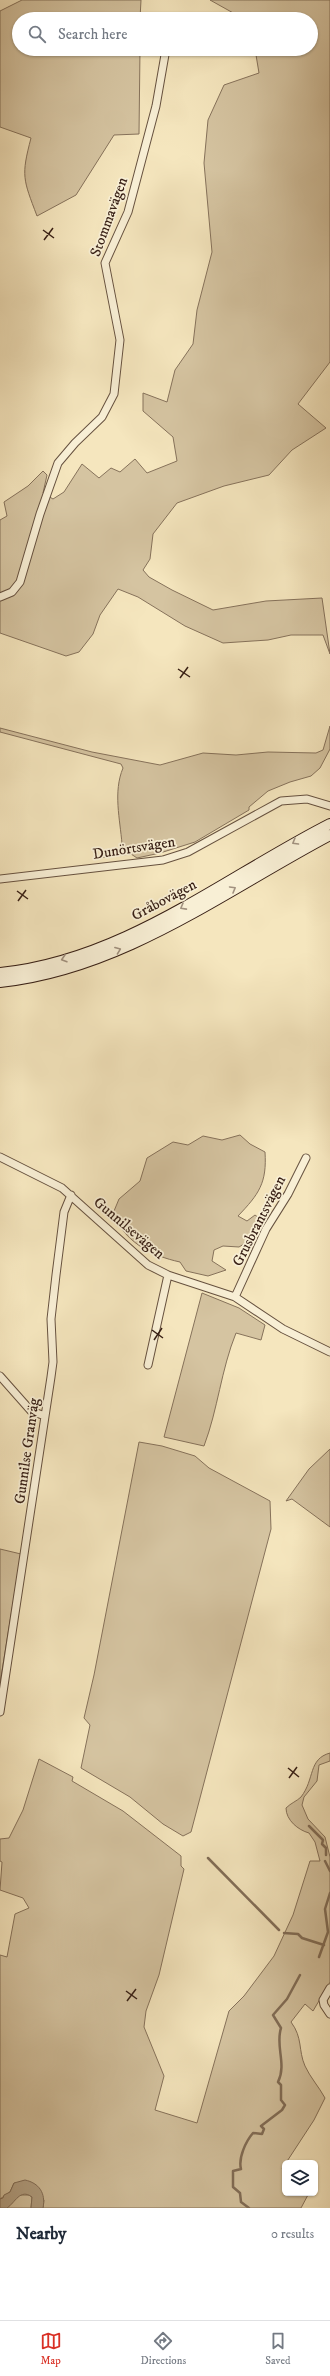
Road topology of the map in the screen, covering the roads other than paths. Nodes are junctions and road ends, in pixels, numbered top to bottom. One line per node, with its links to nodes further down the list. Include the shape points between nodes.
1 (165, 56): 2 (street, Stommavägen, via 156,106 130,204 105,263 120,340 114,394 102,417 58,463 20,582 12,592)
2 (0, 597)
3 (329, 806): 6 (street, Dunörtsvägen, via 307,799 281,801 188,852 163,860)
4 (330, 824): 7 (main road, Gråbovägen, one-way to 7, via 154,924 62,960)
5 (330, 835): 8 (main road, Gråbovägen, one-way to 5, via 24,979 80,964 127,946 173,924)
6 (0, 879)
7 (0, 972)
8 (0, 982)
9 (0, 1157): 11 (street, Gunnilsevägen, via 30,1170)
10 (306, 1158): 13 (street, Grusbrantsvägen, via 266,1229)
11 (71, 1195): 12 (street, Gunnilsevägen, via 148,1265); 17 (street, Gunnilse Granväg, via 64,1212 56,1275 51,1319 53,1362)
12 (168, 1274): 13 (street, Gunnilsevägen); 15 (street)
13 (235, 1296): 14 (street, Gunnilsevägen, via 282,1329)
14 (330, 1352)
15 (148, 1365)
16 (0, 1376): 17 (street, via 32,1411)
17 (45, 1416): 18 (street, Gunnilse Granväg)
18 (0, 1712)
19 (330, 1988): 20 (street, via 323,2000)
20 (330, 2014)

